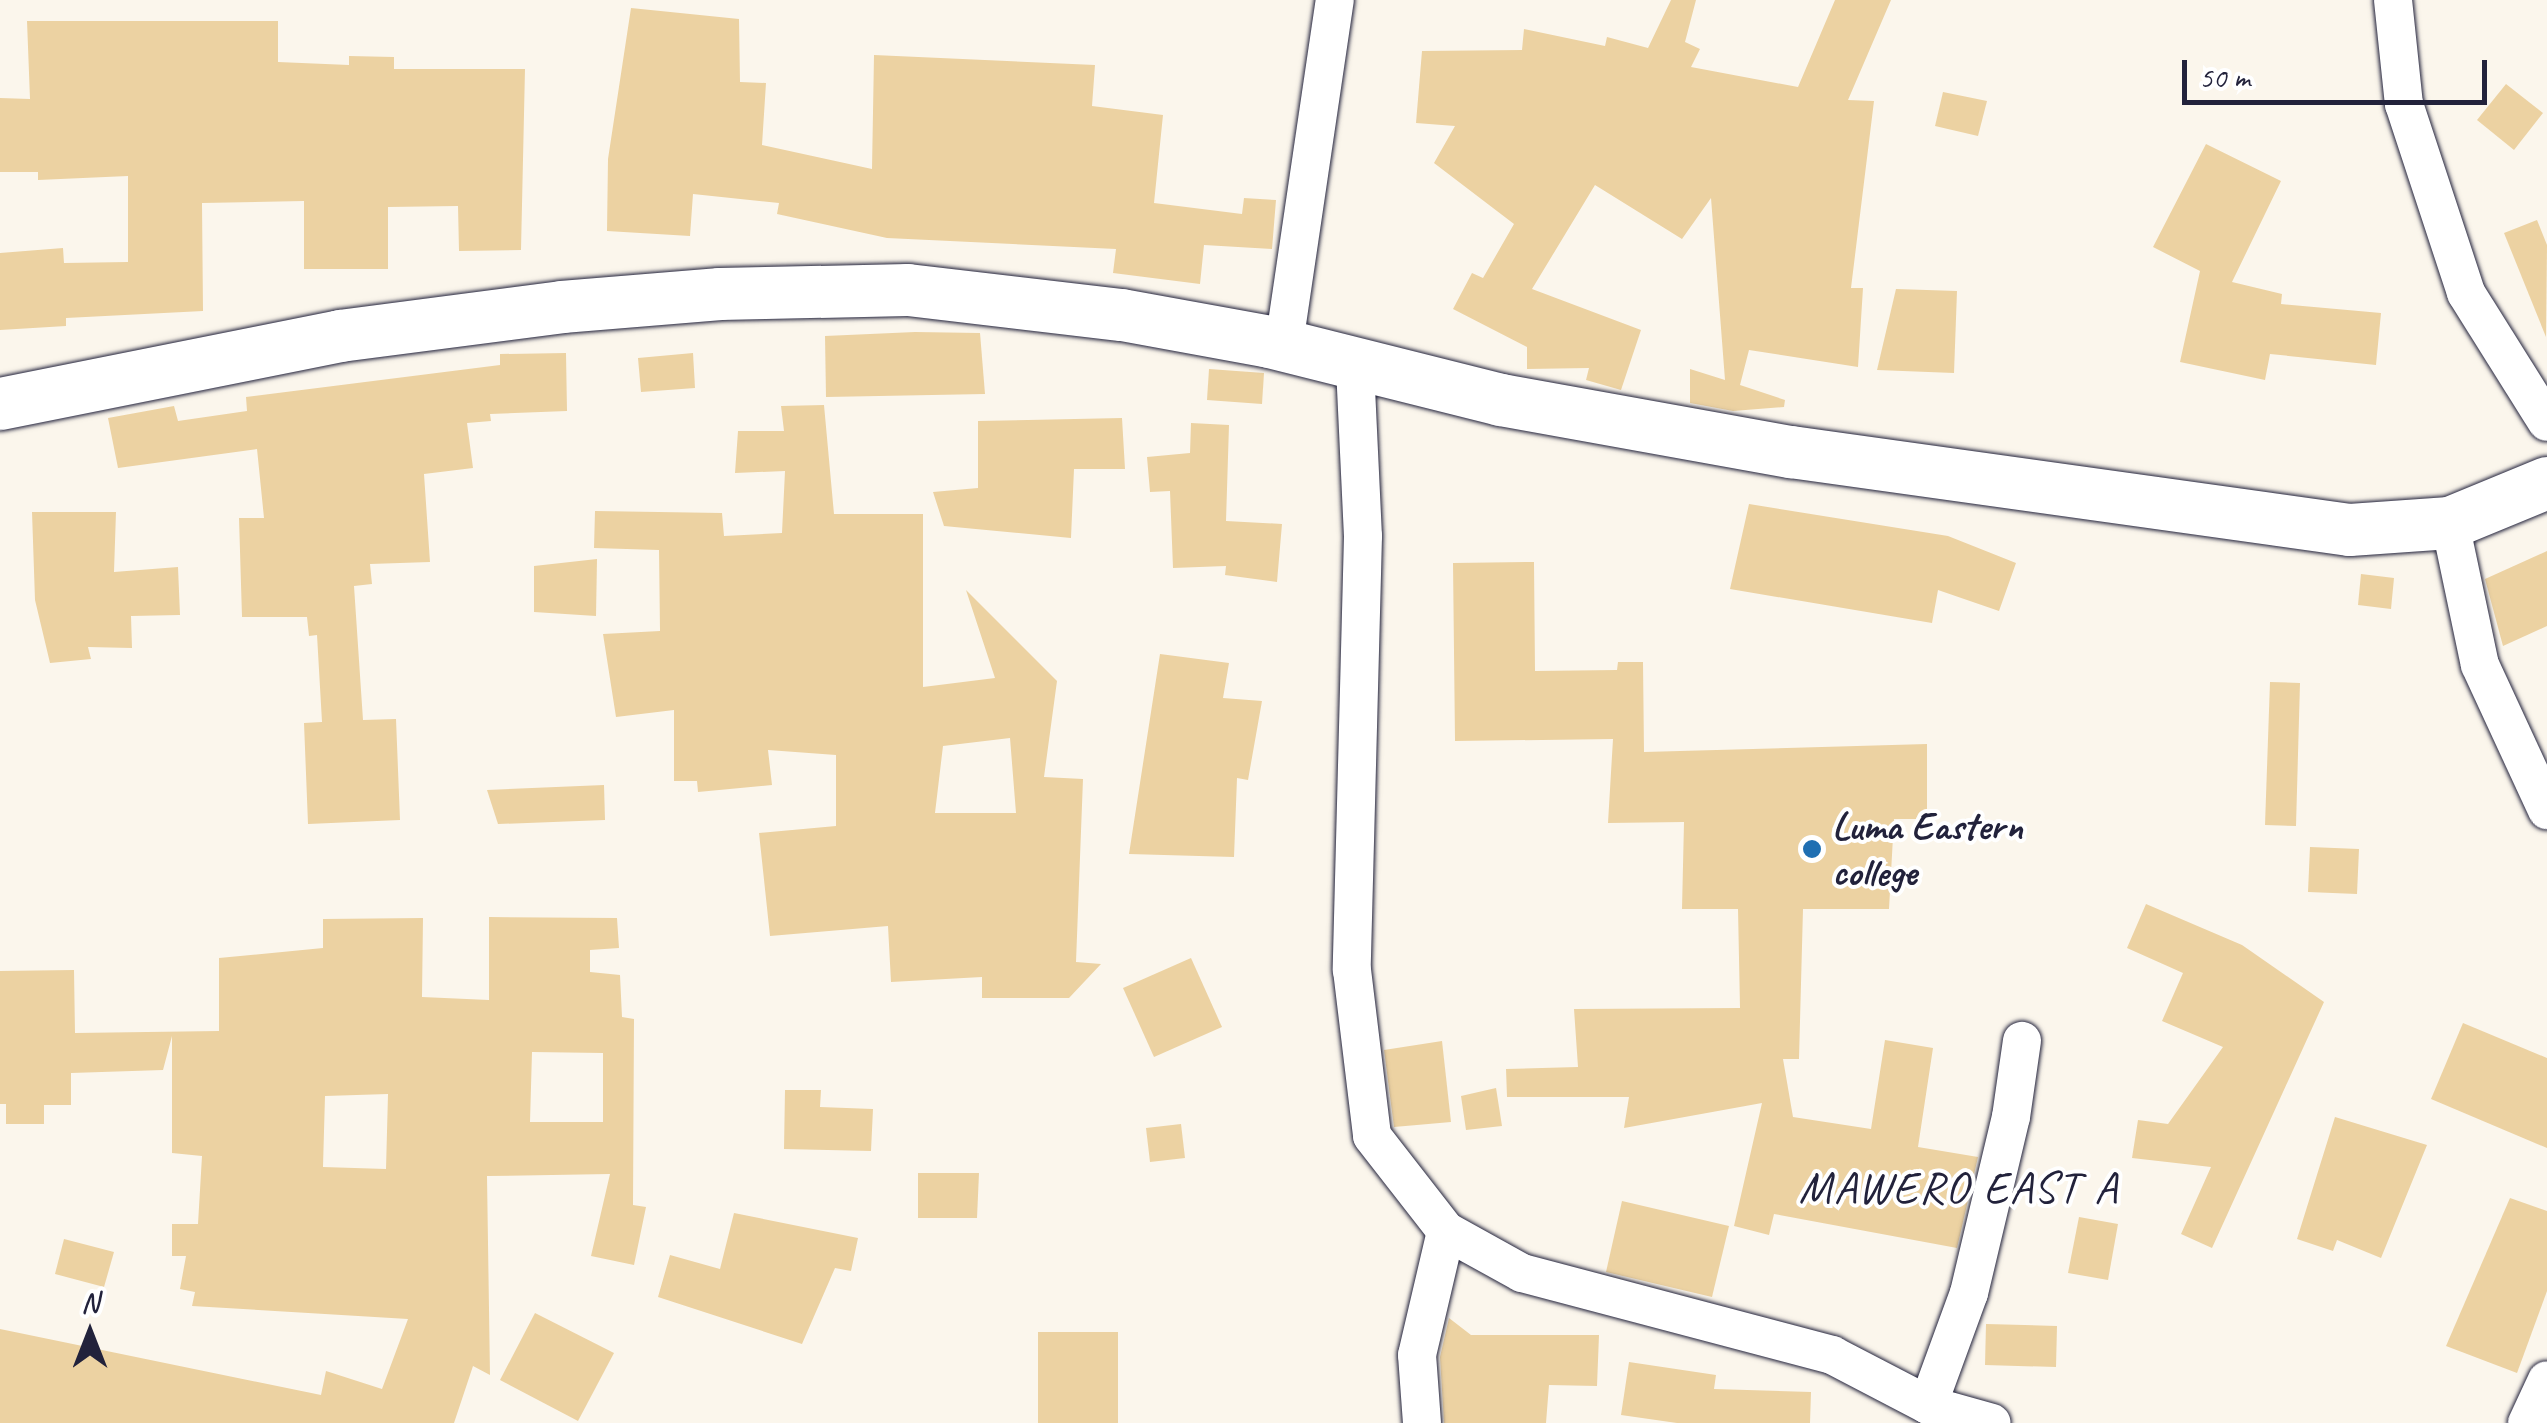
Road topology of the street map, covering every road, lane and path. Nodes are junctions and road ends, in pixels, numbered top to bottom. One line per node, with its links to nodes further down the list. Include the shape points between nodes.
1 (1335, 0): 3 (street)
2 (2393, 0): 6 (street, via 2404,104 2466,293)
3 (1284, 344): 4 (street); 5 (street, via 1122,315 908,290 720,294 340,336)
4 (1355, 367): 8 (street, via 1791,452 2350,530); 11 (street, via 1364,536 1352,970 1372,1136)
5 (0, 404)
6 (2547, 422)
7 (2547, 484): 8 (street)
8 (2450, 524): 9 (street, via 2480,665)
9 (2547, 810)
10 (2022, 1041): 13 (street, via 2011,1118 1969,1293)
11 (1446, 1231): 13 (street, via 1522,1273 1832,1354); 14 (street, via 1416,1354)
12 (2547, 1380): 16 (street)
13 (1928, 1404): 15 (street)
14 (1422, 1423)
15 (1992, 1423)
16 (2526, 1423)

